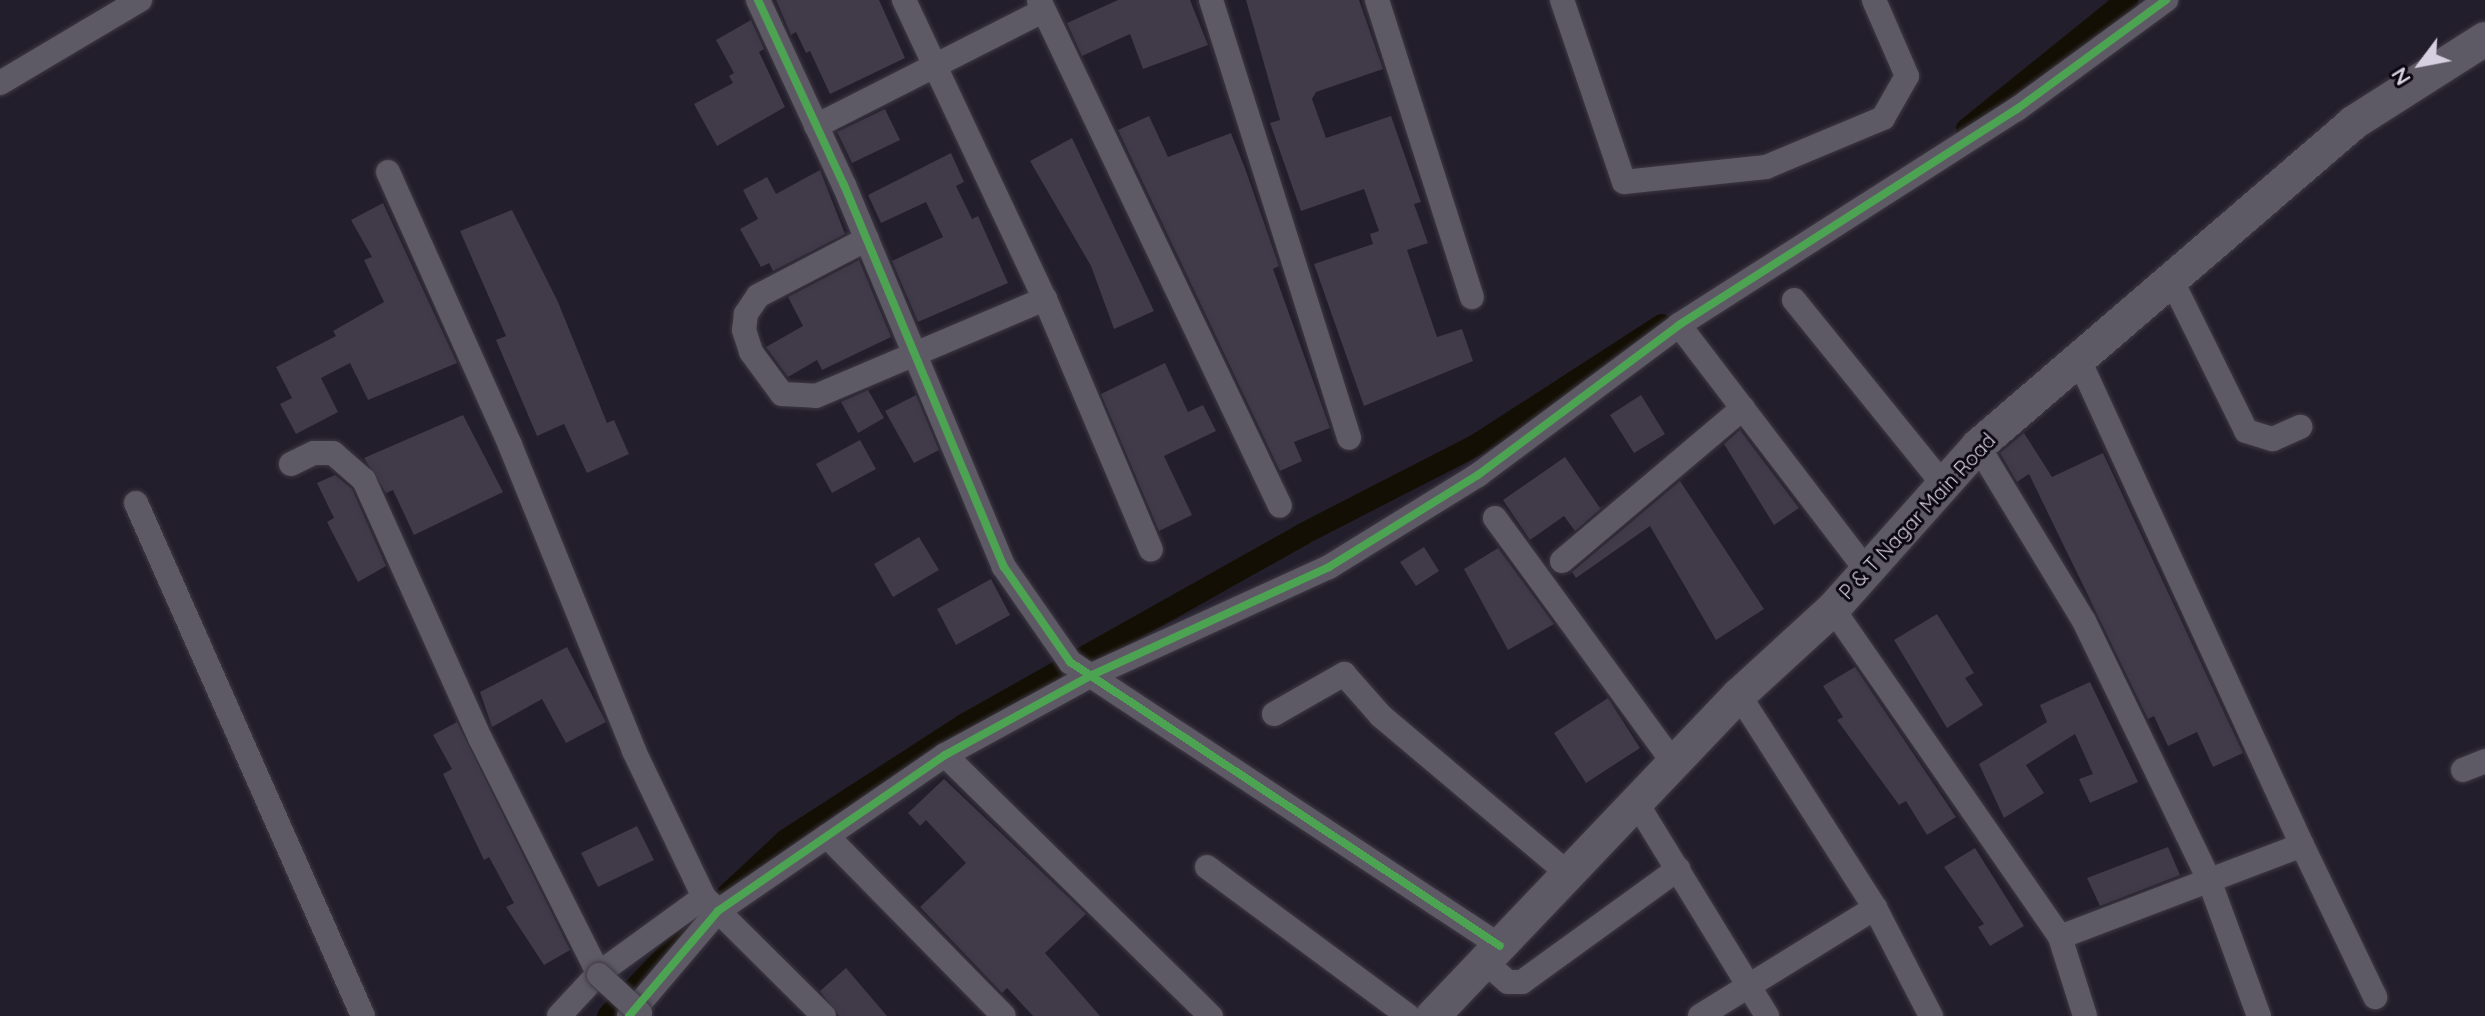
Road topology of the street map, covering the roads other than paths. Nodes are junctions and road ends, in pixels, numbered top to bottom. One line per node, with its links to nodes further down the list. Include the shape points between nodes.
1 (140, 0): 12 (street)
2 (758, 0): 13 (street)
3 (904, 0): 11 (street)
4 (1211, 0): 25 (street)
5 (1377, 0): 17 (street)
6 (1562, 0): 7 (street, via 1624,182 1766,167 1883,118 1907,76)
7 (1874, 0)
8 (2166, 0): 20 (street, via 2017,109)
9 (1041, 5): 11 (street); 30 (street)
10 (2485, 39): 16 (main road, P & T Nagar Main Road, via 2353,123)
11 (932, 63): 13 (street); 18 (street)
12 (0, 83)
13 (816, 126): 15 (street)
14 (388, 172): 48 (street, via 510,445 634,751)
15 (867, 239): 21 (street); 21 (street, via 758,296 744,330 751,352 782,394 796,397 816,396)
16 (2173, 283): 22 (main road, P & T Nagar Main Road); 24 (street, via 2246,431 2273,439)
17 (1472, 297)
18 (1045, 299): 21 (street); 32 (street)
19 (1794, 300): 28 (street)
20 (1679, 325): 23 (street); 36 (street, via 1478,475 1329,567)
21 (914, 352): 36 (street, via 1004,567)
22 (2079, 360): 26 (main road, P & T Nagar Main Road); 43 (street)
23 (1743, 408): 33 (street); 34 (street)
24 (2300, 427)
25 (1349, 438)
26 (1978, 446): 28 (main road, P & T Nagar Main Road); 47 (street, via 2084,621)
27 (291, 464): 52 (street, via 314,453 333,453 364,480 480,738)
28 (1943, 484): 34 (main road, P & T Nagar Main Road)
29 (136, 503): 56 (street)
30 (1280, 506)
31 (1495, 518): 40 (street)
32 (1151, 550)
33 (1562, 561)
34 (1866, 570): 35 (main road, P & T Nagar Main Road)
35 (1833, 609): 37 (main road, P & T Nagar Main Road); 50 (street)
36 (1084, 670): 39 (street); 51 (street)
37 (1739, 695): 40 (main road, P & T Nagar Main Road); 49 (street)
38 (1274, 714): 46 (street, via 1344,674 1381,716)
39 (945, 755): 42 (street); 60 (street)
40 (1675, 765): 41 (main road, P & T Nagar Main Road)
41 (1636, 802): 45 (street); 46 (main road, P & T Nagar Main Road)
42 (827, 836): 48 (street); 59 (street)
43 (2302, 845): 47 (street); 54 (street)
44 (1207, 867): 61 (street)
45 (1678, 869): 51 (street, via 1522,982 1508,982); 53 (street)
46 (1570, 875): 51 (main road, P & T Nagar Main Road)
47 (2208, 877): 50 (street); 67 (street)
48 (711, 904): 52 (street); 55 (street); 58 (street)
49 (1875, 908): 53 (street); 65 (street)
50 (2060, 937): 66 (street)
51 (1492, 954): 62 (main road, P & T Nagar Main Road)
52 (598, 974): 55 (street, bridge); 57 (street)
53 (1749, 984): 63 (street); 64 (street)
54 (2375, 997)
55 (637, 1015)
56 (363, 1016)
57 (559, 1016)
58 (824, 1016)
59 (1004, 1016)
60 (1211, 1016)
61 (1408, 1016)
62 (1433, 1016)
63 (1700, 1016)
64 (1767, 1016)
65 (1931, 1016)
66 (2085, 1016)
67 (2259, 1016)

